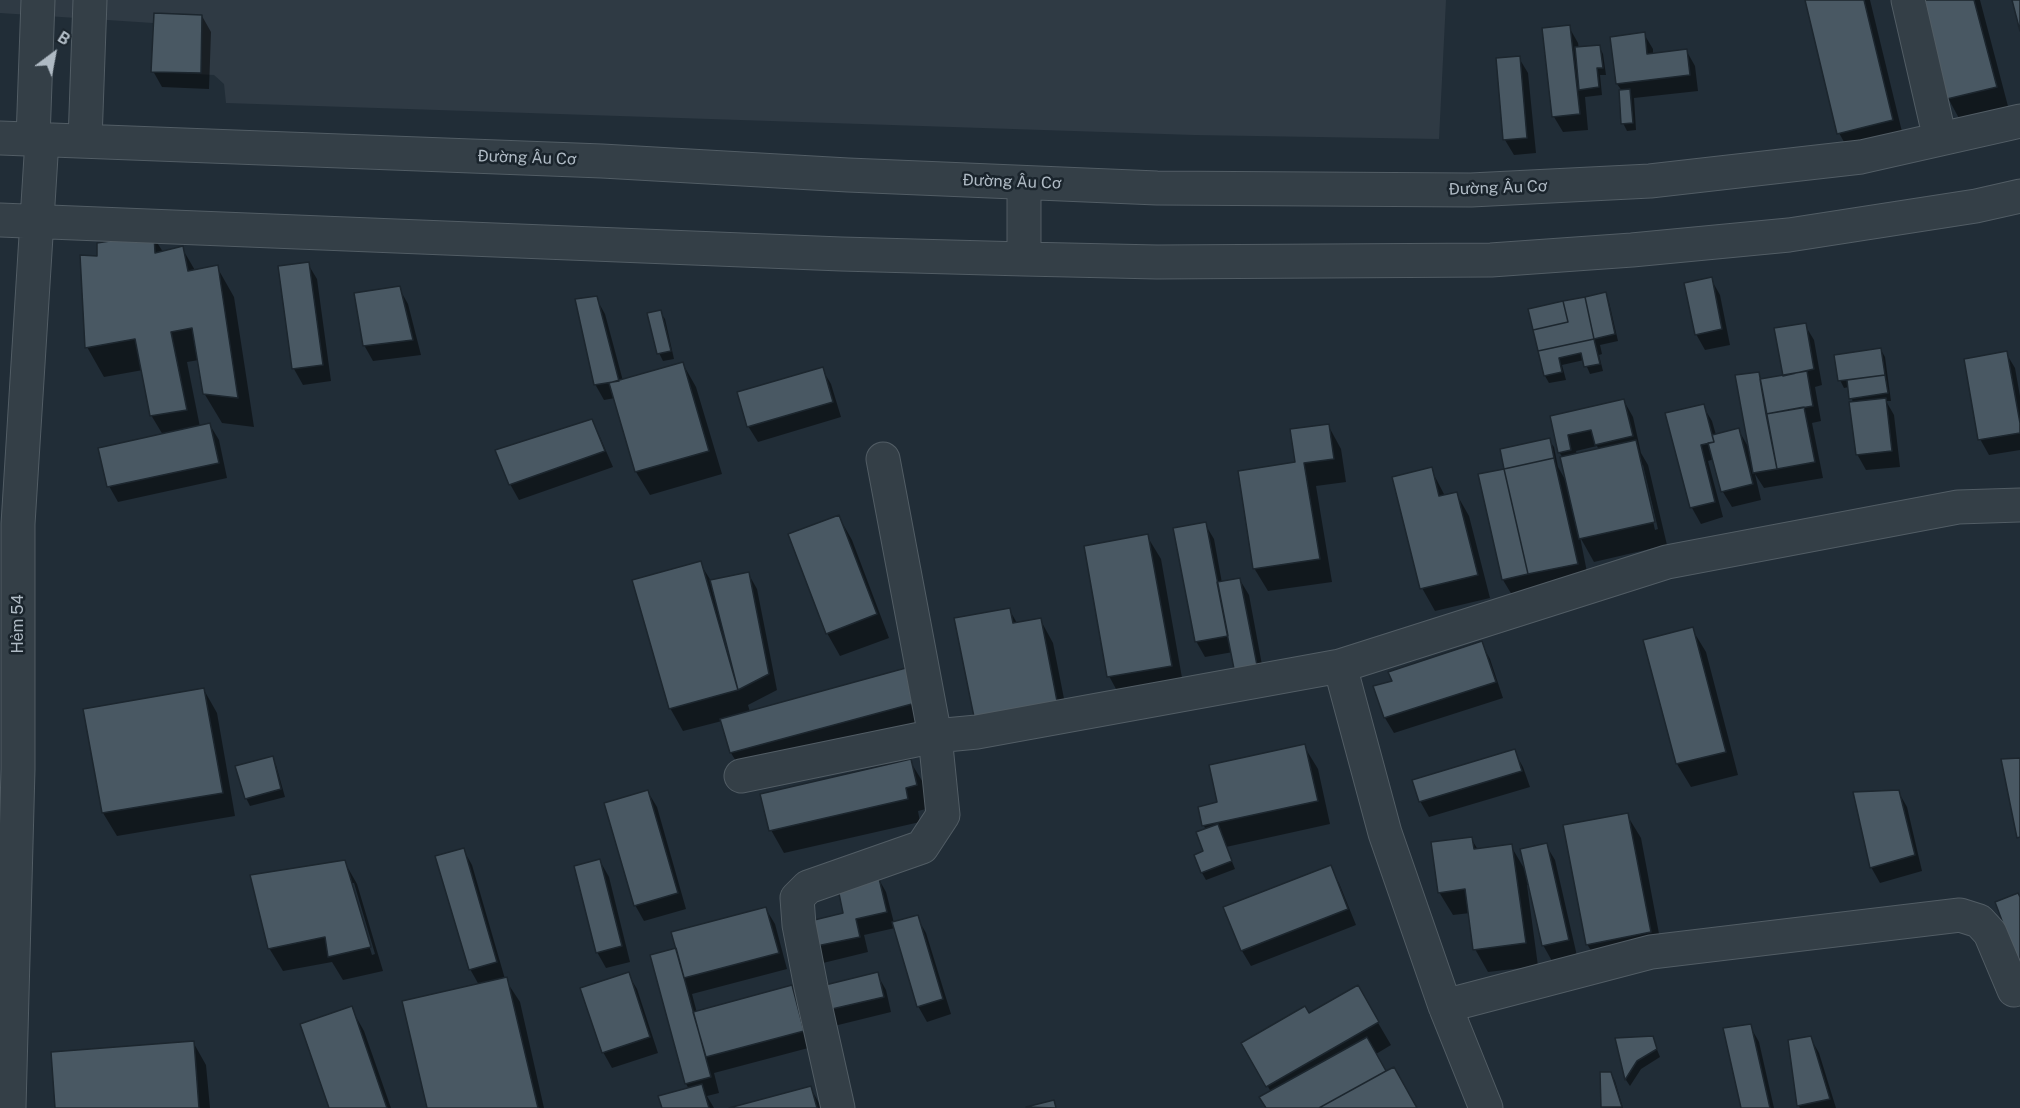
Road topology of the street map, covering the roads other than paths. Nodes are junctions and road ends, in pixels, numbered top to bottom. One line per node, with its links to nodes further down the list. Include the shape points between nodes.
1 (38, 0): 7 (street, Hẻm 54)
2 (90, 0): 8 (street)
3 (1908, 0): 6 (street)
4 (2020, 121): 6 (street, Đường Âu Cơ)
5 (0, 138): 7 (street, Đường Âu Cơ)
6 (1940, 139): 9 (street, Đường Âu Cơ, via 1861,157 1650,181 1471,190)
7 (38, 140): 8 (street, Đường Âu Cơ); 12 (street, Hẻm 54)
8 (86, 141): 9 (street, Đường Âu Cơ, via 602,161)
9 (1024, 183): 13 (street)
10 (2020, 196): 13 (street, via 1789,235 1491,260)
11 (0, 220): 12 (street)
12 (38, 221): 13 (street); 16 (street, Hẻm 54)
13 (1024, 259)
14 (883, 459): 19 (street)
15 (2020, 505): 17 (street, via 1958,507 1667,562)
16 (9, 523): 18 (street, Hẻm 54)
17 (1340, 666): 19 (street, via 977,732); 23 (street, via 1385,833)
18 (9, 712): 21 (street, Hẻm 54)
19 (936, 736): 20 (street); 25 (street, via 943,815 922,848 808,887 797,898 807,966)
20 (741, 776)
21 (7, 946): 24 (street, Hẻm 54)
22 (2020, 988): 23 (street, via 2014,990 1990,933 1979,921 1960,915 1651,952)
23 (1445, 1006): 26 (street)
24 (9, 1108)
25 (838, 1108)
26 (1486, 1108)

